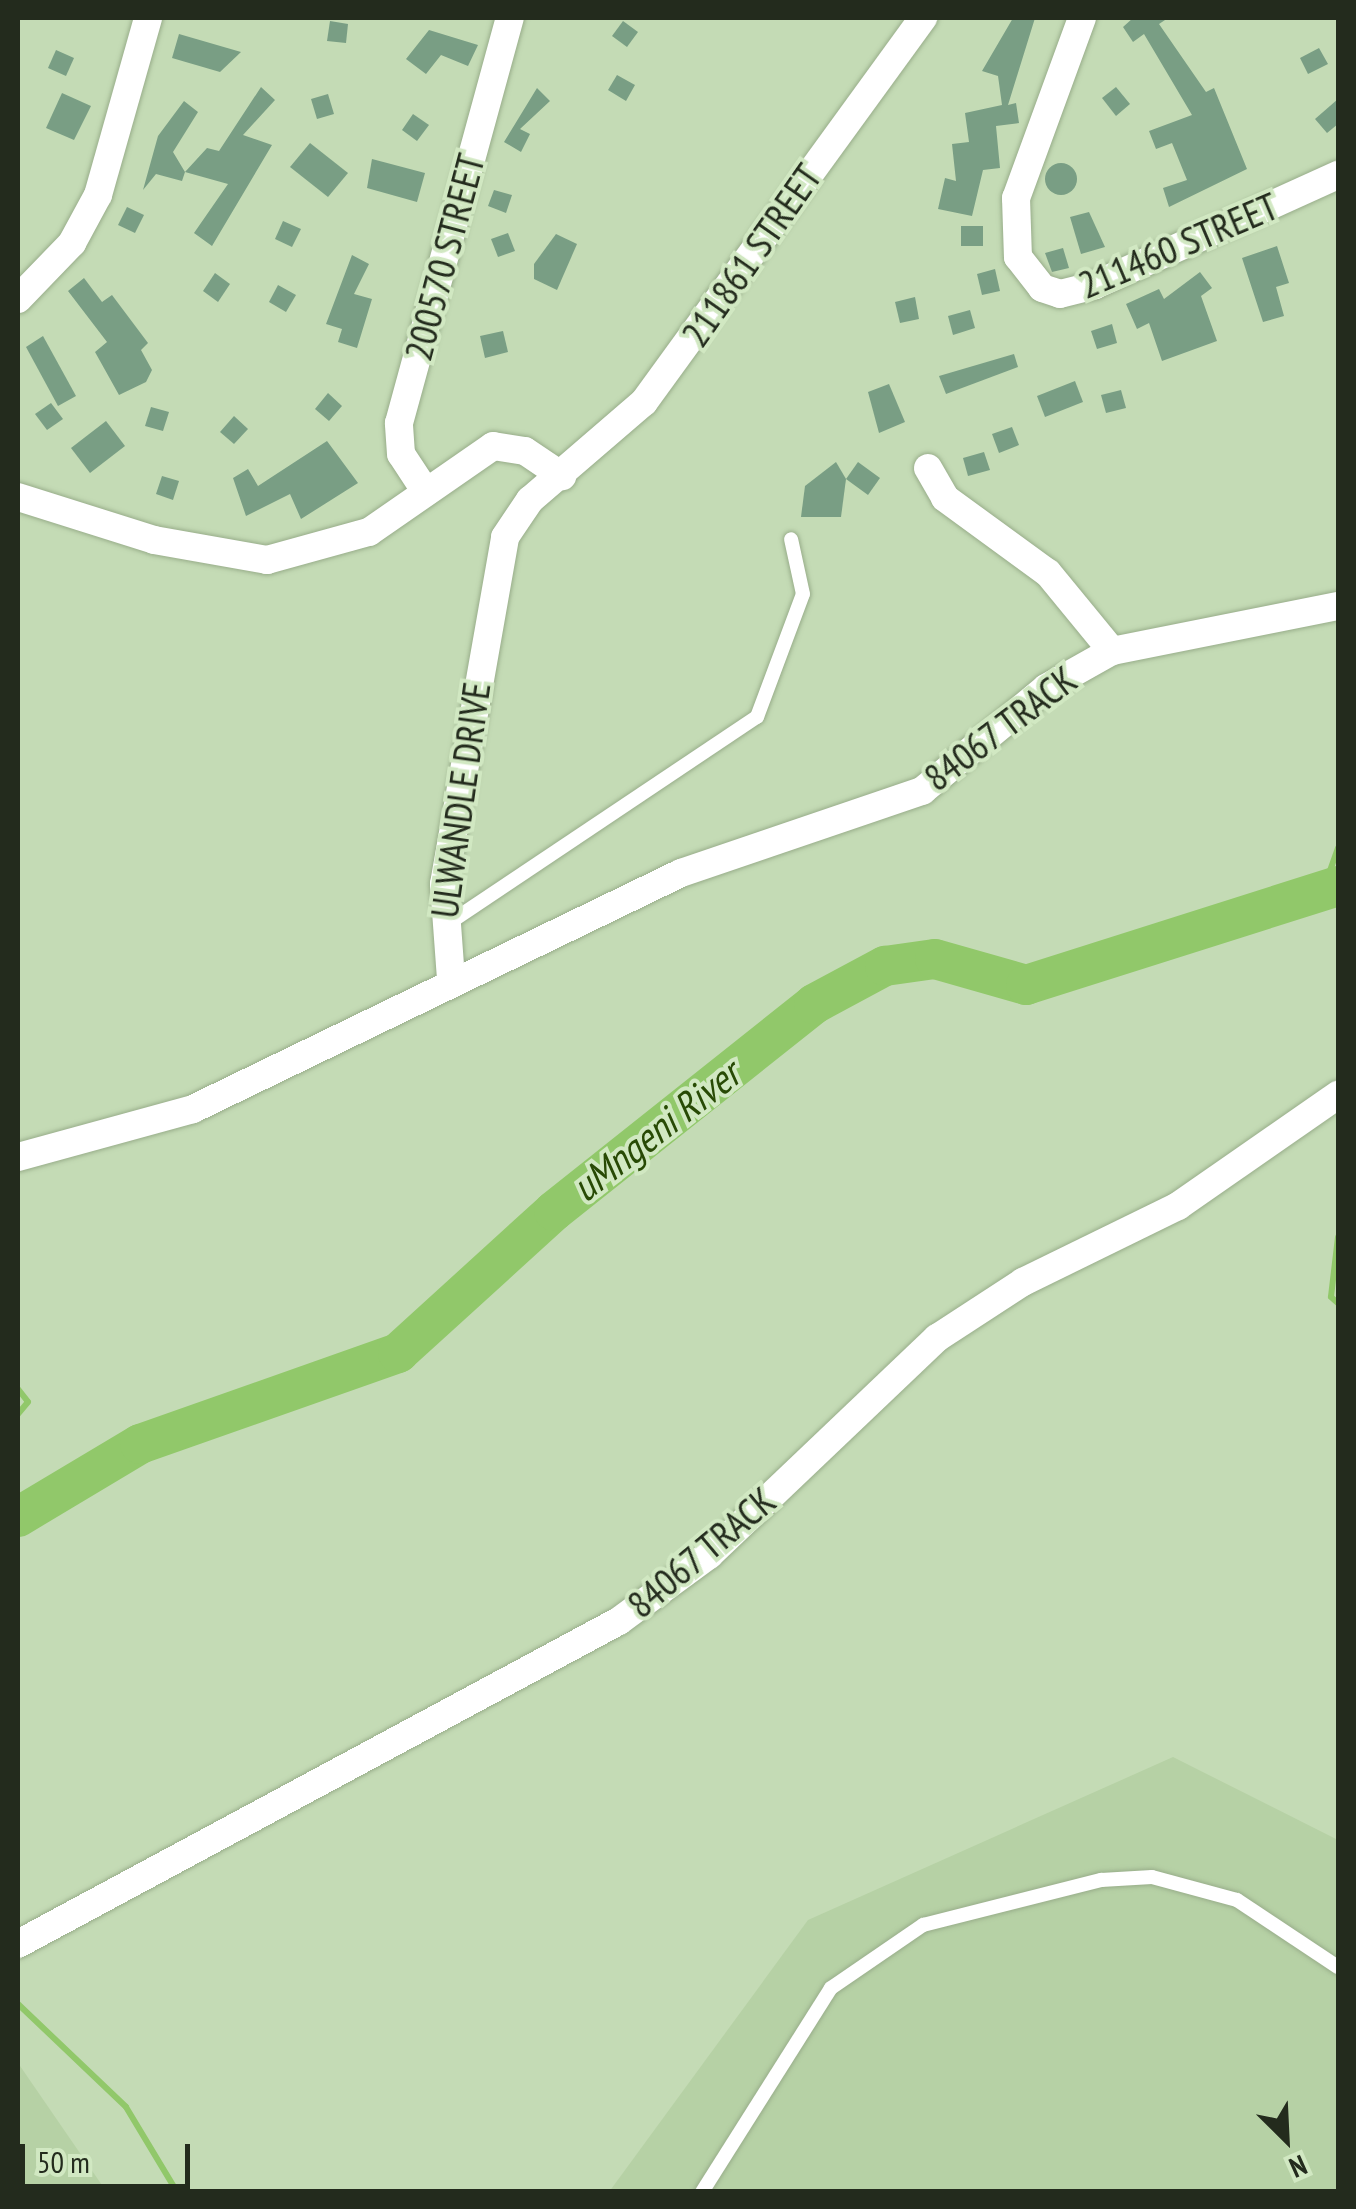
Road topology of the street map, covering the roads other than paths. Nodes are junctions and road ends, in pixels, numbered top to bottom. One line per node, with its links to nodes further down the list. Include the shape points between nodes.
1 (148, 18): 6 (street, via 98,195 72,243)
2 (510, 18): 9 (street, 200570 STREET, via 400,423 401,454)
3 (924, 18): 8 (street, 211861 STREET, via 644,402)
4 (1082, 18): 5 (street, 211460 STREET, via 1020,178 1014,232 1024,268 1051,292 1074,293)
5 (1338, 175)
6 (18, 299)
7 (928, 468): 13 (street, via 945,498 1048,572)
8 (562, 476): 9 (street, via 525,451 493,446); 14 (street, ULWANDLE DRIVE, via 516,516 498,555)
9 (426, 492): 10 (street, via 347,541 251,560)
10 (18, 497)
11 (791, 538): 14 (lane, via 803,594 757,718)
12 (1338, 606): 13 (street, 84067 TRACK)
13 (1112, 651): 15 (street, 84067 TRACK, via 1046,688 922,791 704,864)
14 (440, 928): 15 (street, ULWANDLE DRIVE)
15 (451, 979): 17 (street, via 192,1109)
16 (1338, 1096): 18 (street, 84067 TRACK, via 1178,1206 1023,1282 937,1338 709,1555 620,1621)
17 (18, 1157)
18 (18, 1944)
19 (1338, 1967): 20 (lane, via 1237,1900 1152,1877 1101,1880 923,1925 831,1988)
20 (702, 2192)

